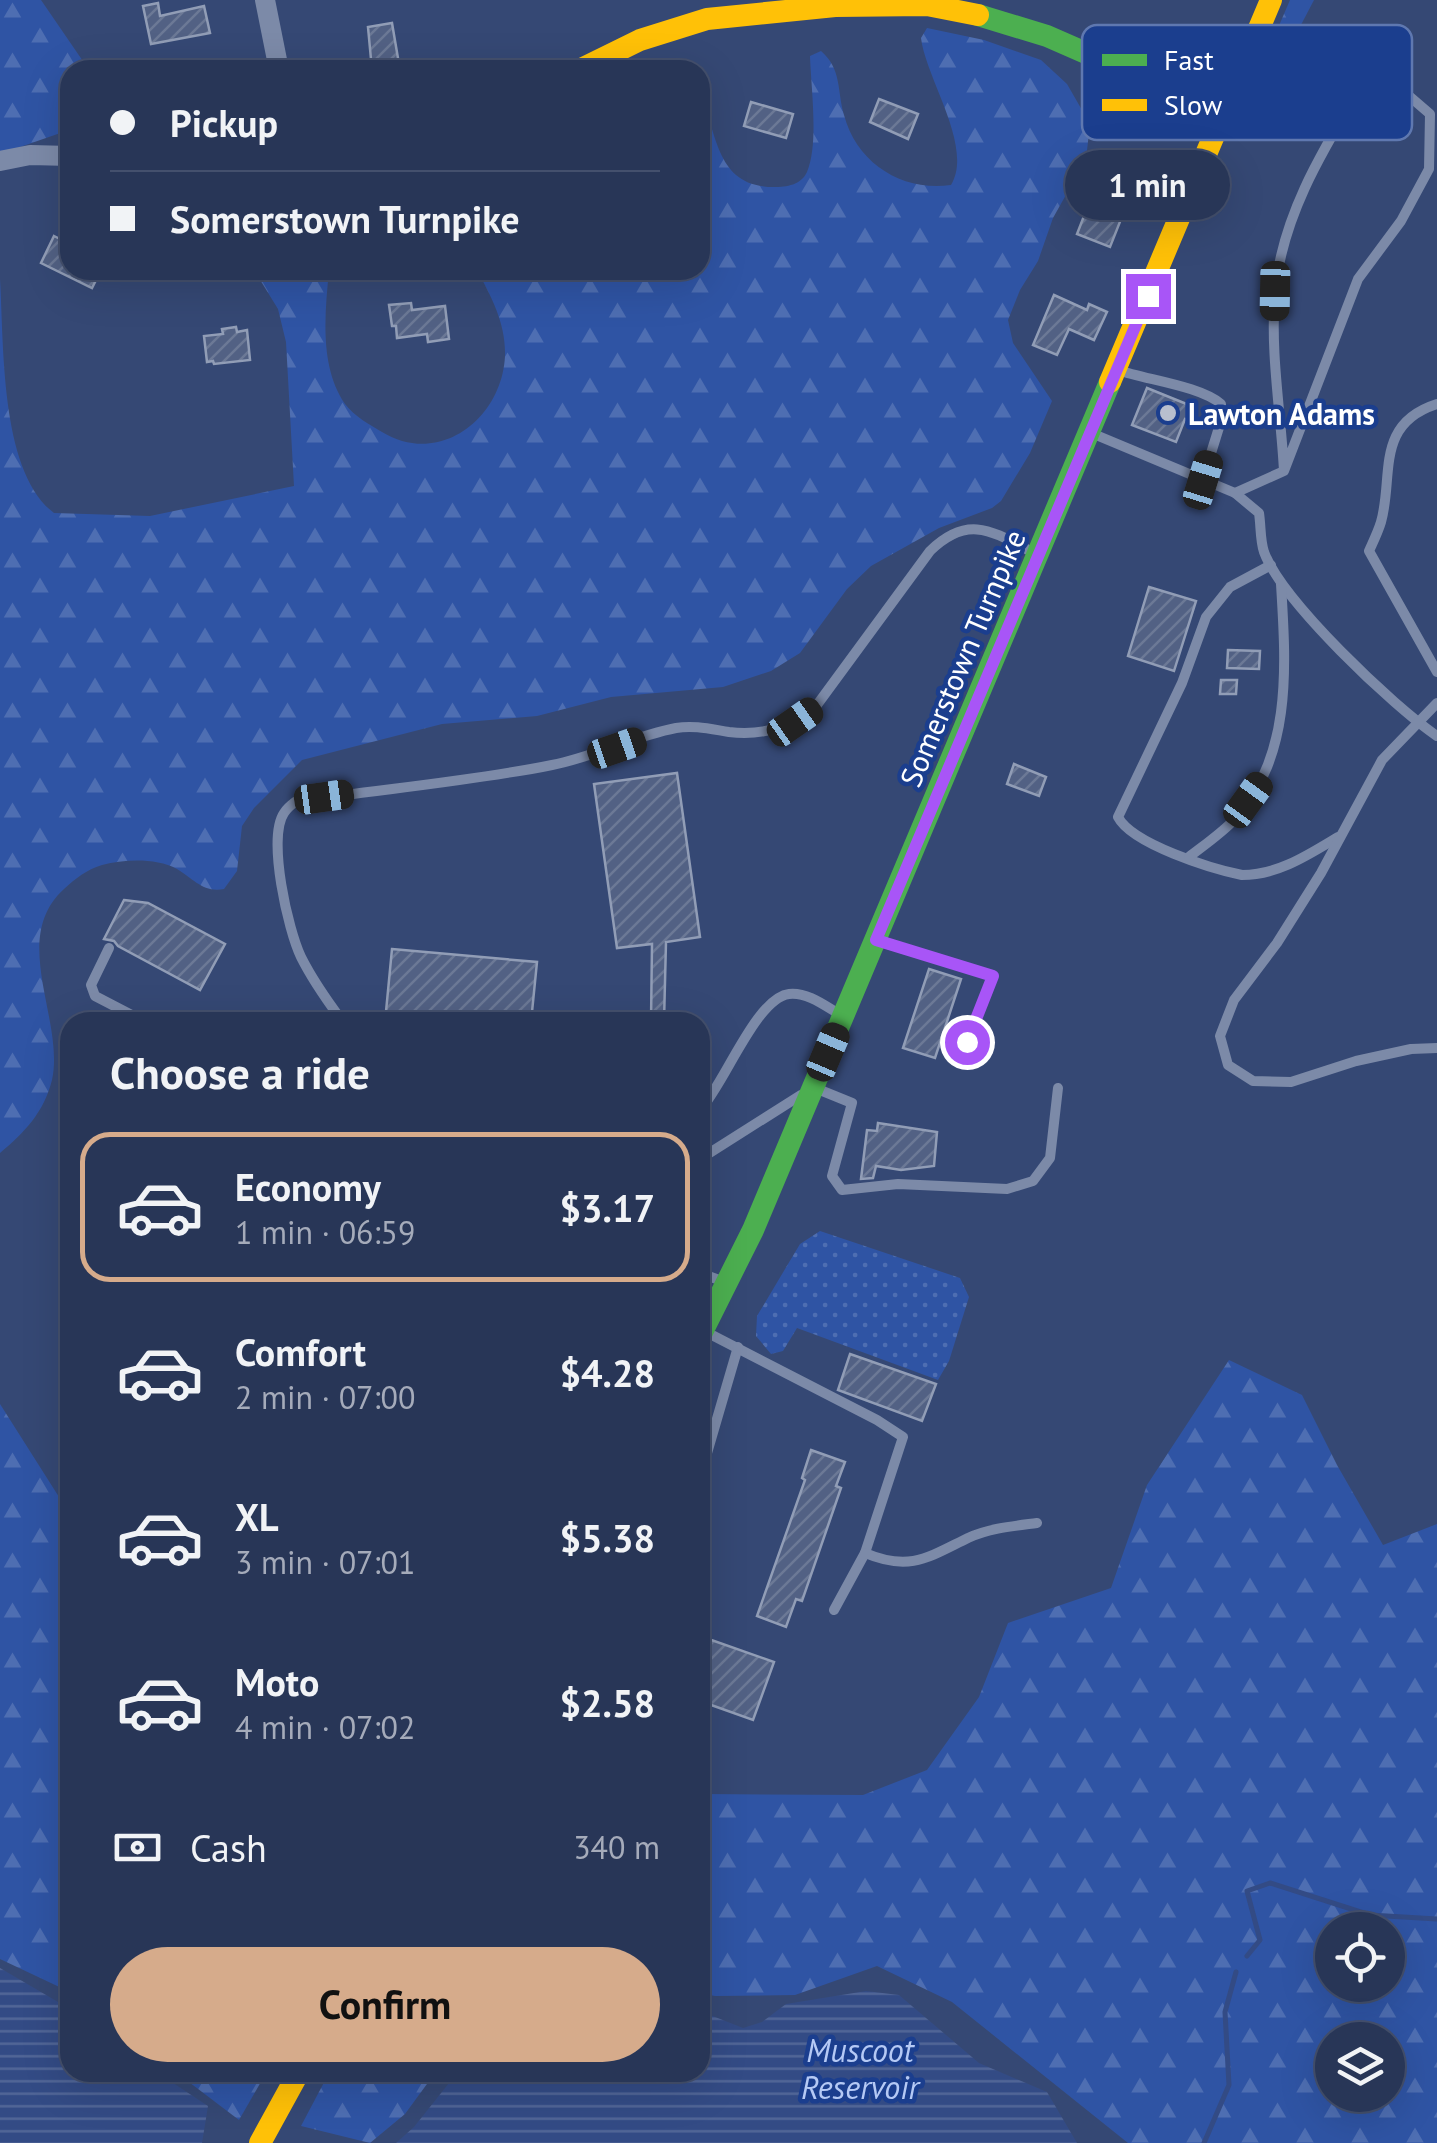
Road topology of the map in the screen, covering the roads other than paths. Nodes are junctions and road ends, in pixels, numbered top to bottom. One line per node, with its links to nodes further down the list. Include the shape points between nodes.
1 (265, 0): 5 (street)
2 (1271, 0): 3 (main road, Somerstown Turnpike)
3 (1260, 25)
4 (1082, 51): 6 (main road, via 960,9 835,6 707,20)
5 (277, 60)
6 (600, 60)
7 (1412, 98): 8 (lane)
8 (1433, 115): 16 (lane, via 1429,169 1358,278)
9 (1212, 140): 13 (main road, Somerstown Turnpike)
10 (1329, 140): 16 (lane, via 1291,218 1275,291)
11 (60, 156): 12 (street)
12 (0, 161)
13 (1118, 370): 15 (main road, Somerstown Turnpike); 17 (lane, via 1210,394 1221,404)
14 (1437, 404): 22 (lane, via 1400,428 1386,463 1381,523 1369,551)
15 (1091, 432): 17 (lane); 19 (main road, Somerstown Turnpike)
16 (1284, 471): 18 (lane)
17 (1203, 480): 18 (lane)
18 (1235, 493): 20 (lane, via 1259,514)
19 (1038, 555): 28 (main road, Somerstown Turnpike); 31 (lane, via 990,530 943,538 814,709 776,729 754,734 693,726 548,766 295,802 280,826 287,917 300,956)
20 (1272, 565): 21 (lane); 27 (lane, via 1230,587 1206,617 1118,817 1144,840)
21 (1280, 583): 24 (lane); 27 (lane, via 1282,716 1264,778 1232,822)
22 (1437, 672)
23 (1437, 703): 24 (lane)
24 (1418, 723): 25 (lane); 26 (lane, via 1382,760)
25 (1437, 736)
26 (1341, 835): 27 (lane, via 1258,875); 34 (lane, via 1277,943 1234,1000 1220,1036 1228,1065 1253,1081 1290,1082 1356,1060)
27 (1189, 857)
28 (876, 940): 32 (main road, Somerstown Turnpike); 33 (lane, via 993,976)
29 (109, 948): 30 (lane, via 91,984 95,996)
30 (126, 1012)
31 (336, 1012)
32 (843, 1017): 35 (main road, Somerstown Turnpike); 37 (lane, via 814,998 788,994 772,1002)
33 (967, 1042)
34 (1437, 1048)
35 (814, 1087): 36 (lane, via 852,1104 832,1176 842,1190 898,1184 1007,1189 1033,1181 1050,1158); 38 (lane); 40 (main road, Somerstown Turnpike)
36 (1058, 1088)
37 (710, 1099)
38 (710, 1153)
39 (710, 1278): 40 (lane)
40 (728, 1284): 41 (main road, Somerstown Turnpike)
41 (710, 1318)
42 (710, 1336): 43 (lane)
43 (738, 1348): 44 (lane); 46 (lane, via 904,1437)
44 (710, 1443)
45 (1038, 1523): 46 (lane, via 1000,1528 914,1562)
46 (866, 1553): 47 (lane)
47 (834, 1610)
48 (294, 2082): 49 (main road)
49 (260, 2143)

